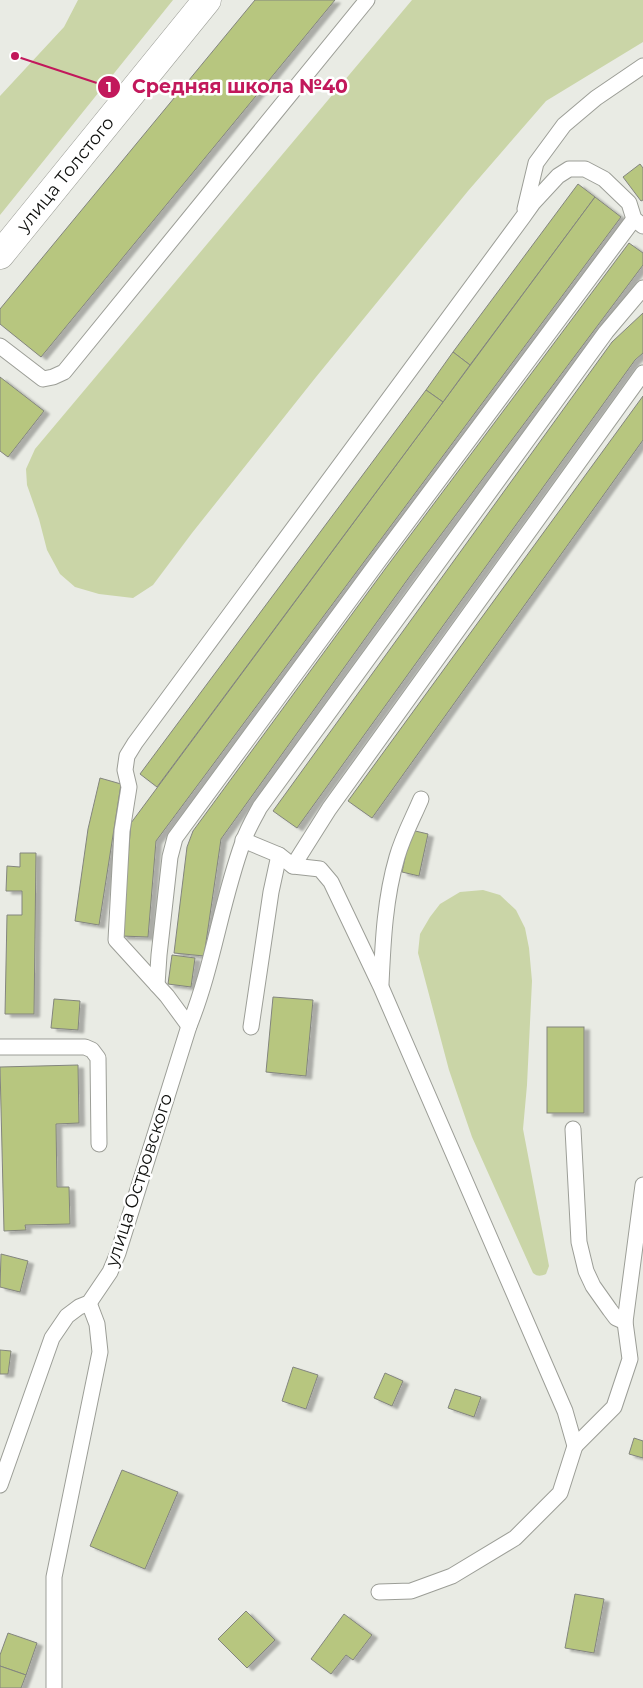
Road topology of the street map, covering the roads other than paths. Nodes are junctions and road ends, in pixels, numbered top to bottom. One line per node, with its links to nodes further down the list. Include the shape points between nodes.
1 (207, 0): 6 (street, улица Толстого)
2 (367, 0): 8 (lane, via 64,372 43,379)
3 (643, 66): 4 (lane, via 564,125 536,163)
4 (523, 217): 5 (lane, via 558,176 569,169 585,169 604,180 629,202); 14 (lane, via 127,756 125,770 129,788 122,831 116,940)
5 (638, 222): 14 (lane, via 380,559 176,838 170,857)
6 (0, 255)
7 (643, 288): 11 (lane, улица Островского, via 606,332 422,583 260,807)
8 (0, 346)
9 (643, 373): 13 (lane, via 334,801)
10 (421, 799): 15 (lane, via 405,833 388,891)
11 (243, 840): 12 (lane); 16 (lane, улица Островского)
12 (279, 855): 13 (lane); 17 (lane)
13 (292, 866): 15 (lane, via 320,870 331,882)
14 (157, 985): 16 (lane)
15 (381, 987): 24 (lane, via 565,1411)
16 (189, 1026): 22 (lane, улица Островского, via 118,1253 110,1272)
17 (251, 1027)
18 (0, 1047): 20 (lane, via 85,1047 92,1050 98,1058)
19 (573, 1129): 23 (lane, via 579,1242 586,1271 610,1310)
20 (99, 1144)
21 (643, 1185): 23 (lane)
22 (89, 1303): 25 (lane, улица Островского, via 67,1316 52,1338); 27 (lane, via 97,1324 100,1352 54,1577)
23 (624, 1322): 24 (lane, via 630,1358 614,1407)
24 (575, 1446): 26 (lane, via 560,1493 515,1538 452,1576 411,1591)
25 (0, 1485)
26 (379, 1592)
27 (54, 1688)

